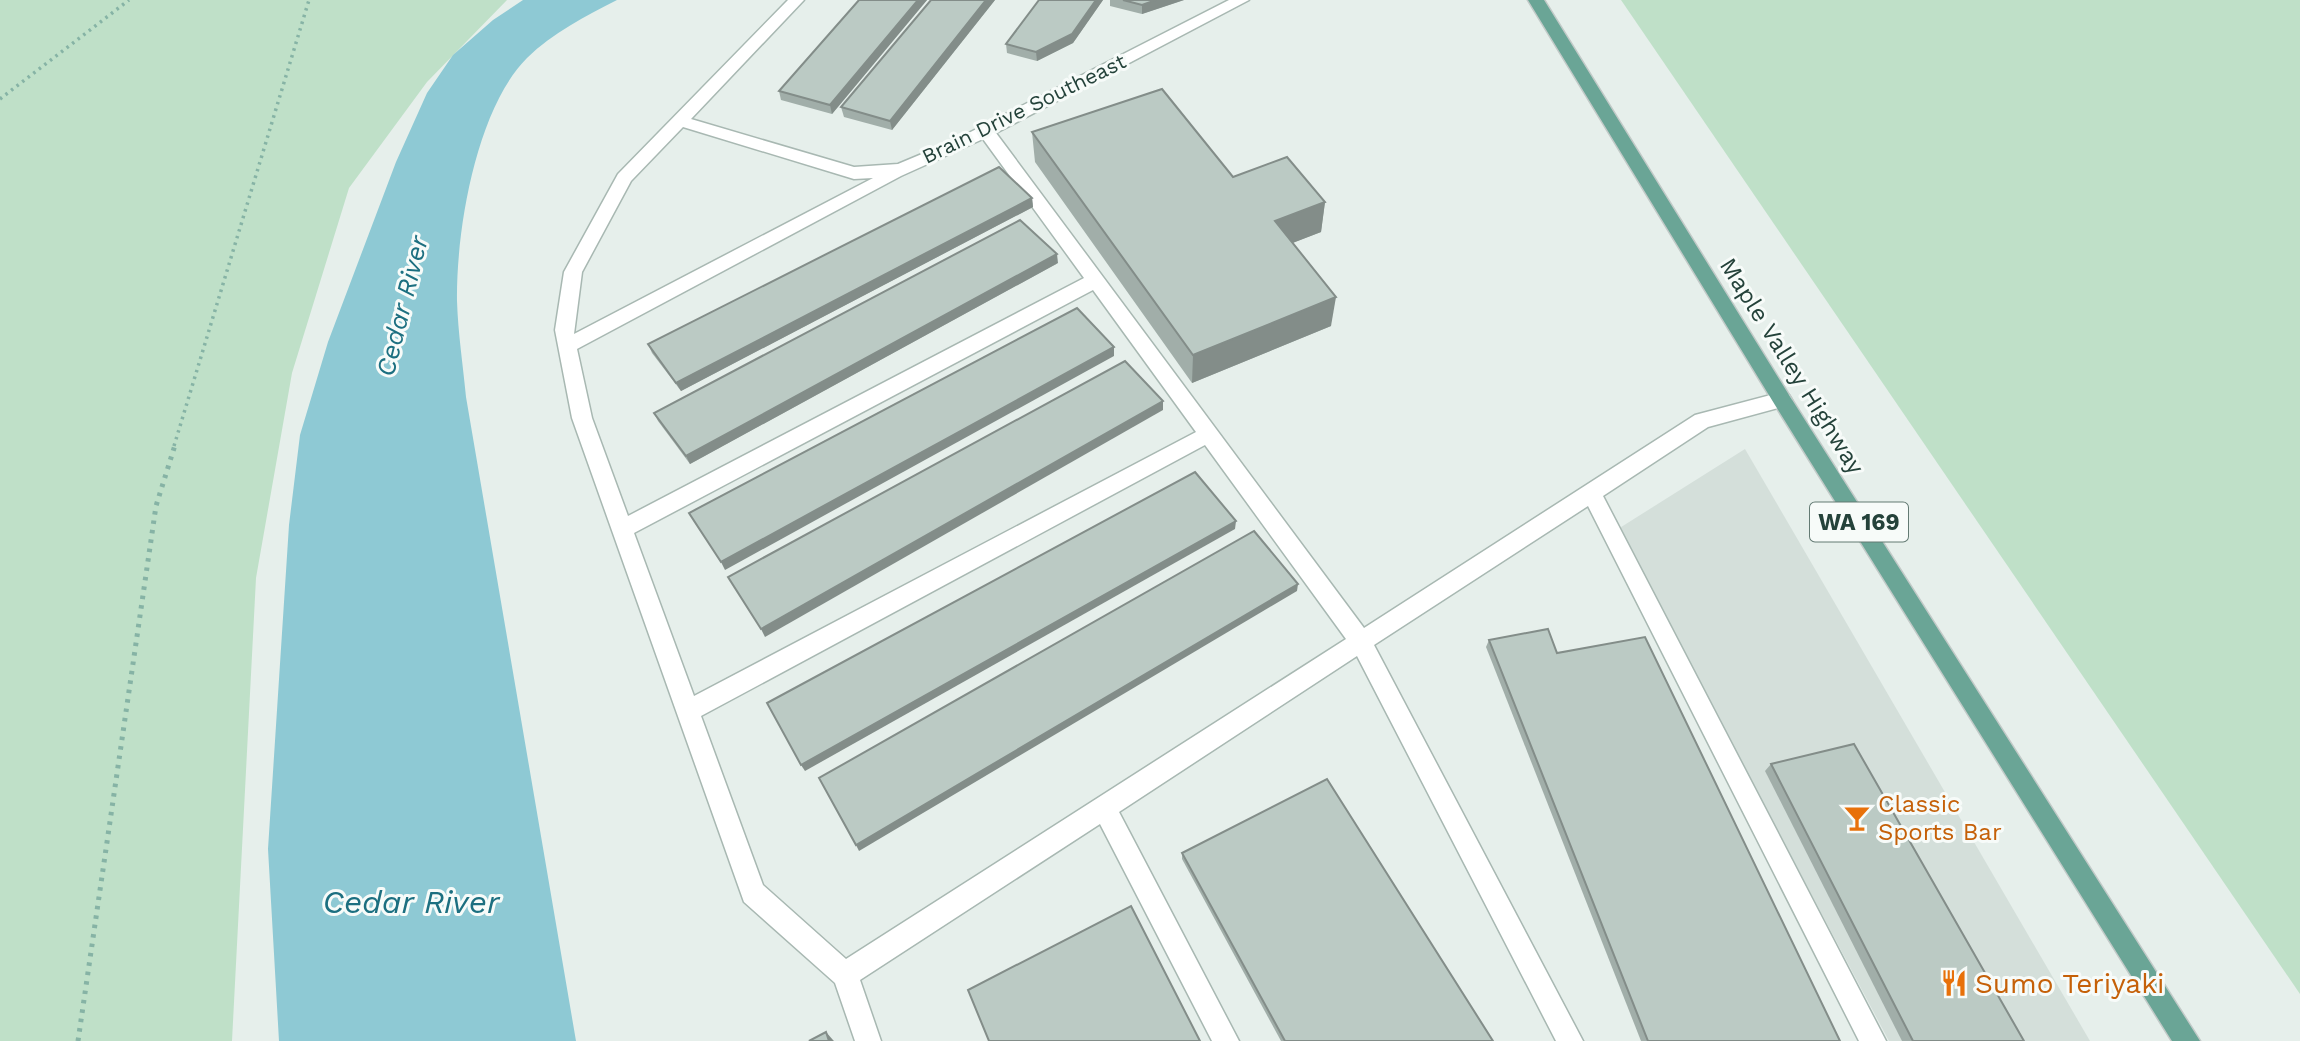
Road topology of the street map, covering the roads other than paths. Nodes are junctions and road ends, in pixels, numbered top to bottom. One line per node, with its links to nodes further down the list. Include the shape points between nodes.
1 (796, 0): 4 (lane)
2 (1241, 0): 5 (lane, Brain Drive Southeast)
3 (1536, 0): 9 (main road, Maple Valley Highway / WA 169)
4 (677, 120): 6 (lane, Brain Drive Southeast, via 854,173); 8 (lane, via 624,178 573,272 564,330)
5 (986, 131): 6 (lane, Brain Drive Southeast); 7 (lane)
6 (900, 170): 8 (lane)
7 (1096, 280): 10 (lane); 12 (lane)
8 (567, 346): 12 (lane, via 582,418)
9 (1782, 400): 11 (lane, via 1703,421); 21 (main road, Maple Valley Highway / WA 169)
10 (1209, 434): 13 (lane); 14 (lane)
11 (1592, 494): 13 (lane); 20 (lane)
12 (622, 529): 14 (lane)
13 (1361, 642): 15 (lane); 19 (lane)
14 (688, 711): 16 (lane, via 753,892)
15 (1104, 808): 16 (lane); 18 (lane)
16 (845, 975): 17 (lane)
17 (868, 1041)
18 (1226, 1041)
19 (1570, 1041)
20 (1873, 1041)
21 (2187, 1041)

